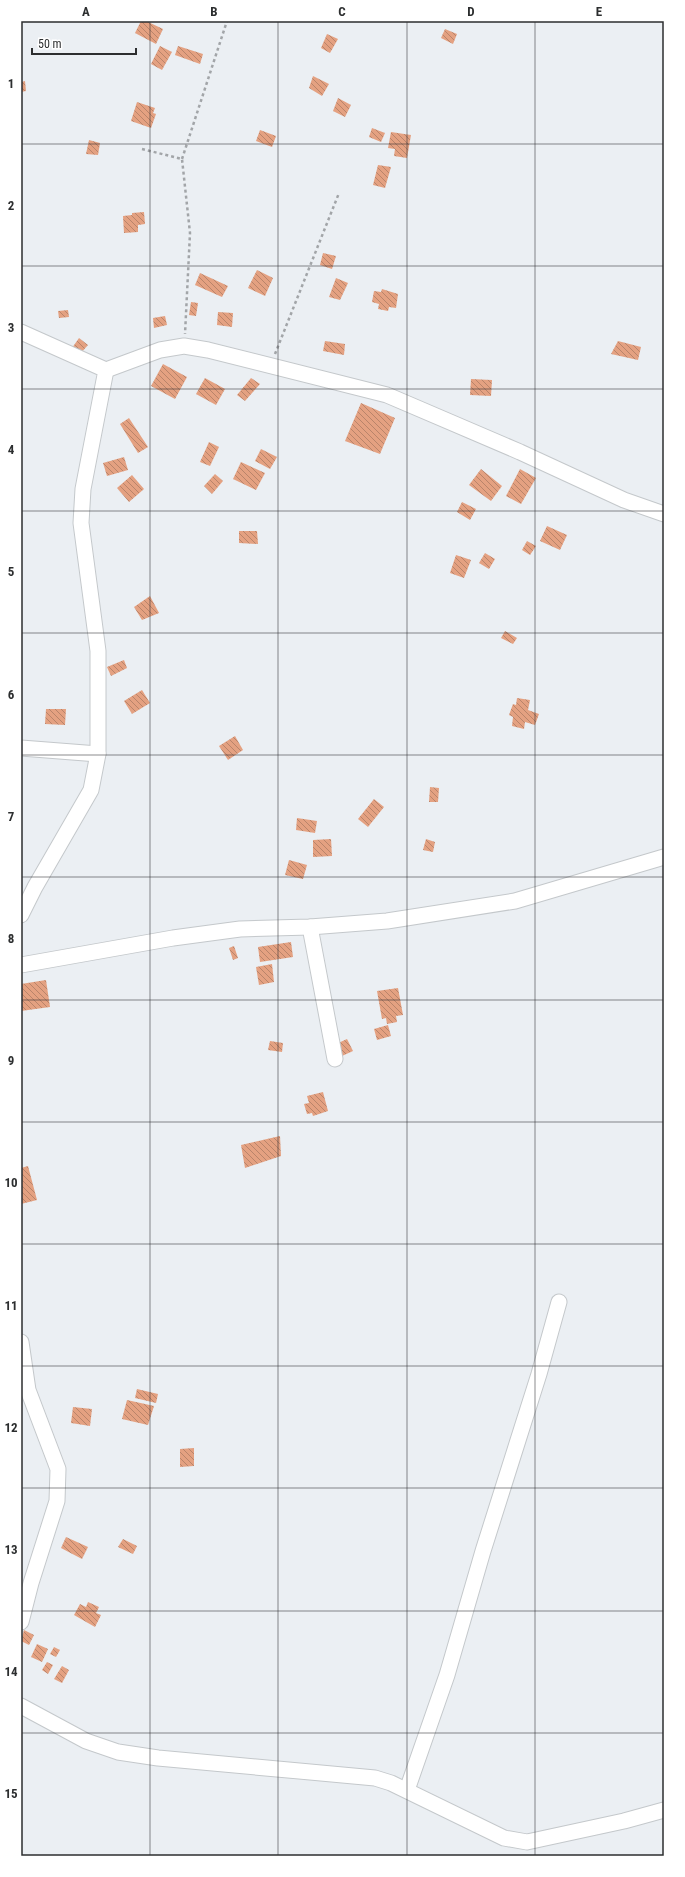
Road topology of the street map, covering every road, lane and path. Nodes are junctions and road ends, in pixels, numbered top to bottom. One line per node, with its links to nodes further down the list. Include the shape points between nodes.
1 (228, 21): 3 (path)
2 (142, 148): 3 (path)
3 (182, 159): 6 (path, via 190,233)
4 (340, 194): 7 (path)
5 (21, 332): 8 (street)
6 (184, 346): 7 (street); 8 (street, via 160,350)
7 (270, 366): 9 (street, via 387,395 624,500)
8 (106, 370): 11 (street, via 83,489 81,523 98,651)
9 (664, 514)
10 (21, 748): 11 (street)
11 (98, 754): 13 (street, via 90,790)
12 (664, 857): 14 (street, via 514,901 387,921)
13 (21, 915)
14 (310, 926): 15 (street, via 233,930 173,938); 16 (street)
15 (21, 965)
16 (335, 1059)
17 (559, 1302): 22 (street, via 447,1675)
18 (21, 1342): 19 (street)
19 (25, 1396): 20 (street, via 58,1469 58,1501)
20 (21, 1622)
21 (21, 1706): 22 (street, via 86,1741 118,1752 375,1778)
22 (407, 1790): 23 (street, via 504,1838 527,1842)
23 (664, 1810)

